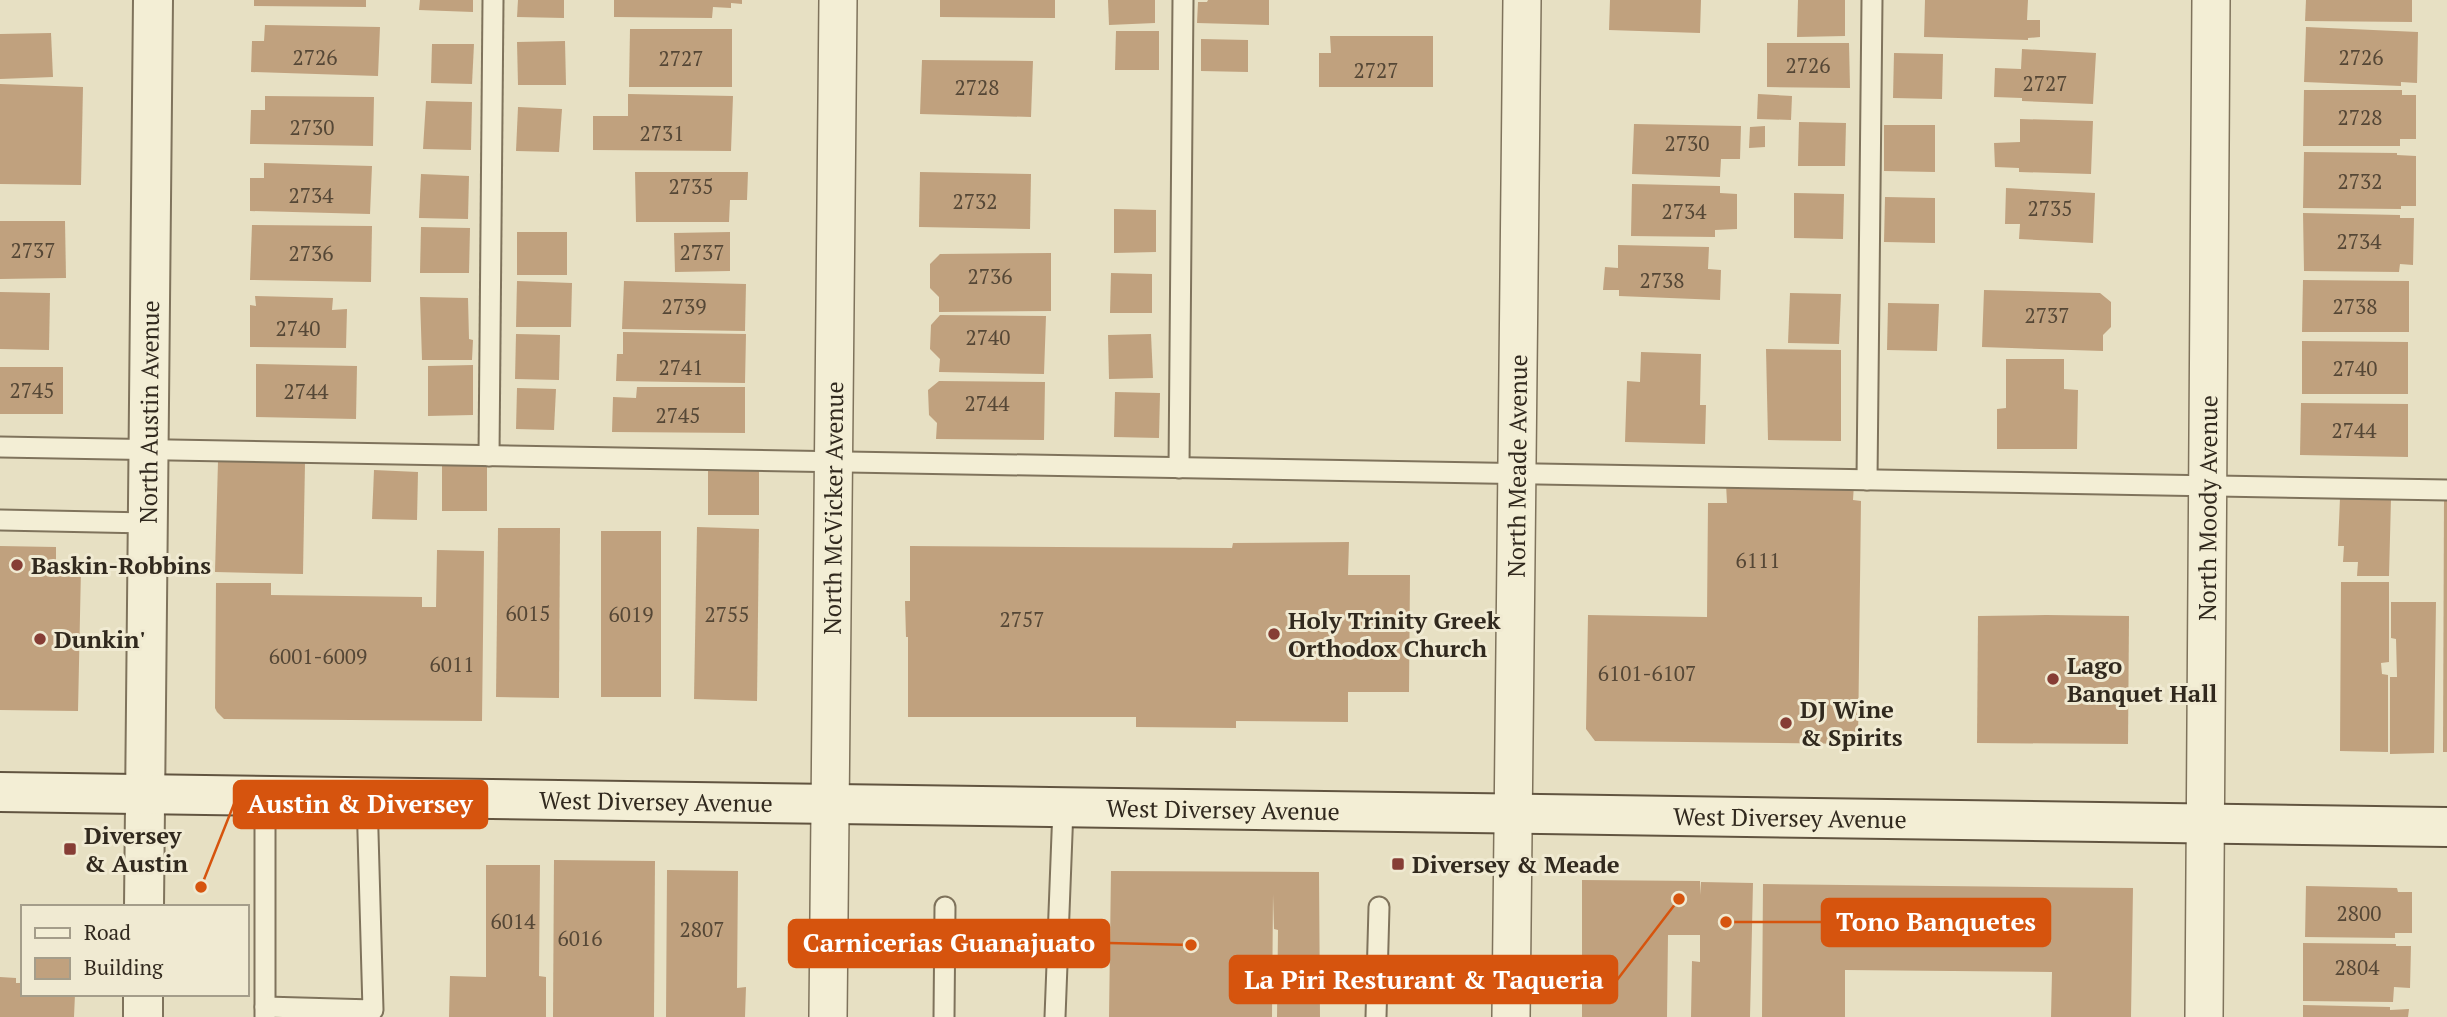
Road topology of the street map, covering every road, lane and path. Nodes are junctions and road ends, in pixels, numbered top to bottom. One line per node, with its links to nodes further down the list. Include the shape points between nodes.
1 (153, 0): 9 (main road, North Austin Avenue)
2 (494, 0): 10 (lane)
3 (838, 0): 11 (street, North McVicker Avenue)
4 (1183, 0): 12 (lane)
5 (1522, 0): 13 (street, North Meade Avenue)
6 (1872, 0): 14 (lane)
7 (2211, 0): 15 (street, North Moody Avenue)
8 (0, 447): 9 (lane)
9 (149, 450): 10 (lane); 18 (main road, North Austin Avenue)
10 (489, 456): 11 (lane)
11 (833, 462): 12 (lane); 23 (street, North McVicker Avenue)
12 (1179, 468): 13 (lane)
13 (1517, 473): 14 (lane); 25 (street, North Meade Avenue)
14 (1867, 480): 15 (lane)
15 (2209, 485): 16 (lane); 26 (street, North Moody Avenue)
16 (2447, 490)
17 (0, 520): 18 (lane)
18 (148, 523): 20 (main road, North Austin Avenue)
19 (0, 792): 20 (main road, West Diversey Avenue)
20 (145, 795): 21 (main road, West Diversey Avenue); 28 (main road, North Austin Avenue)
21 (265, 797): 22 (main road, West Diversey Avenue); 32 (lane)
22 (367, 798): 23 (main road, West Diversey Avenue); 32 (lane, via 373,1010)
23 (830, 804): 24 (main road, West Diversey Avenue); 34 (street, North McVicker Avenue)
24 (1063, 808): 25 (main road, West Diversey Avenue); 36 (lane)
25 (1514, 814): 26 (main road, West Diversey Avenue); 38 (street, North Meade Avenue)
26 (2206, 823): 27 (main road, West Diversey Avenue); 39 (street, North Moody Avenue)
27 (2447, 827)
28 (144, 905)
29 (945, 907): 35 (lane)
30 (1379, 907): 37 (lane)
31 (143, 996): 33 (main road)
32 (265, 1012)
33 (143, 1017)
34 (828, 1017)
35 (944, 1017)
36 (1055, 1017)
37 (1376, 1017)
38 (1511, 1017)
39 (2204, 1017)

